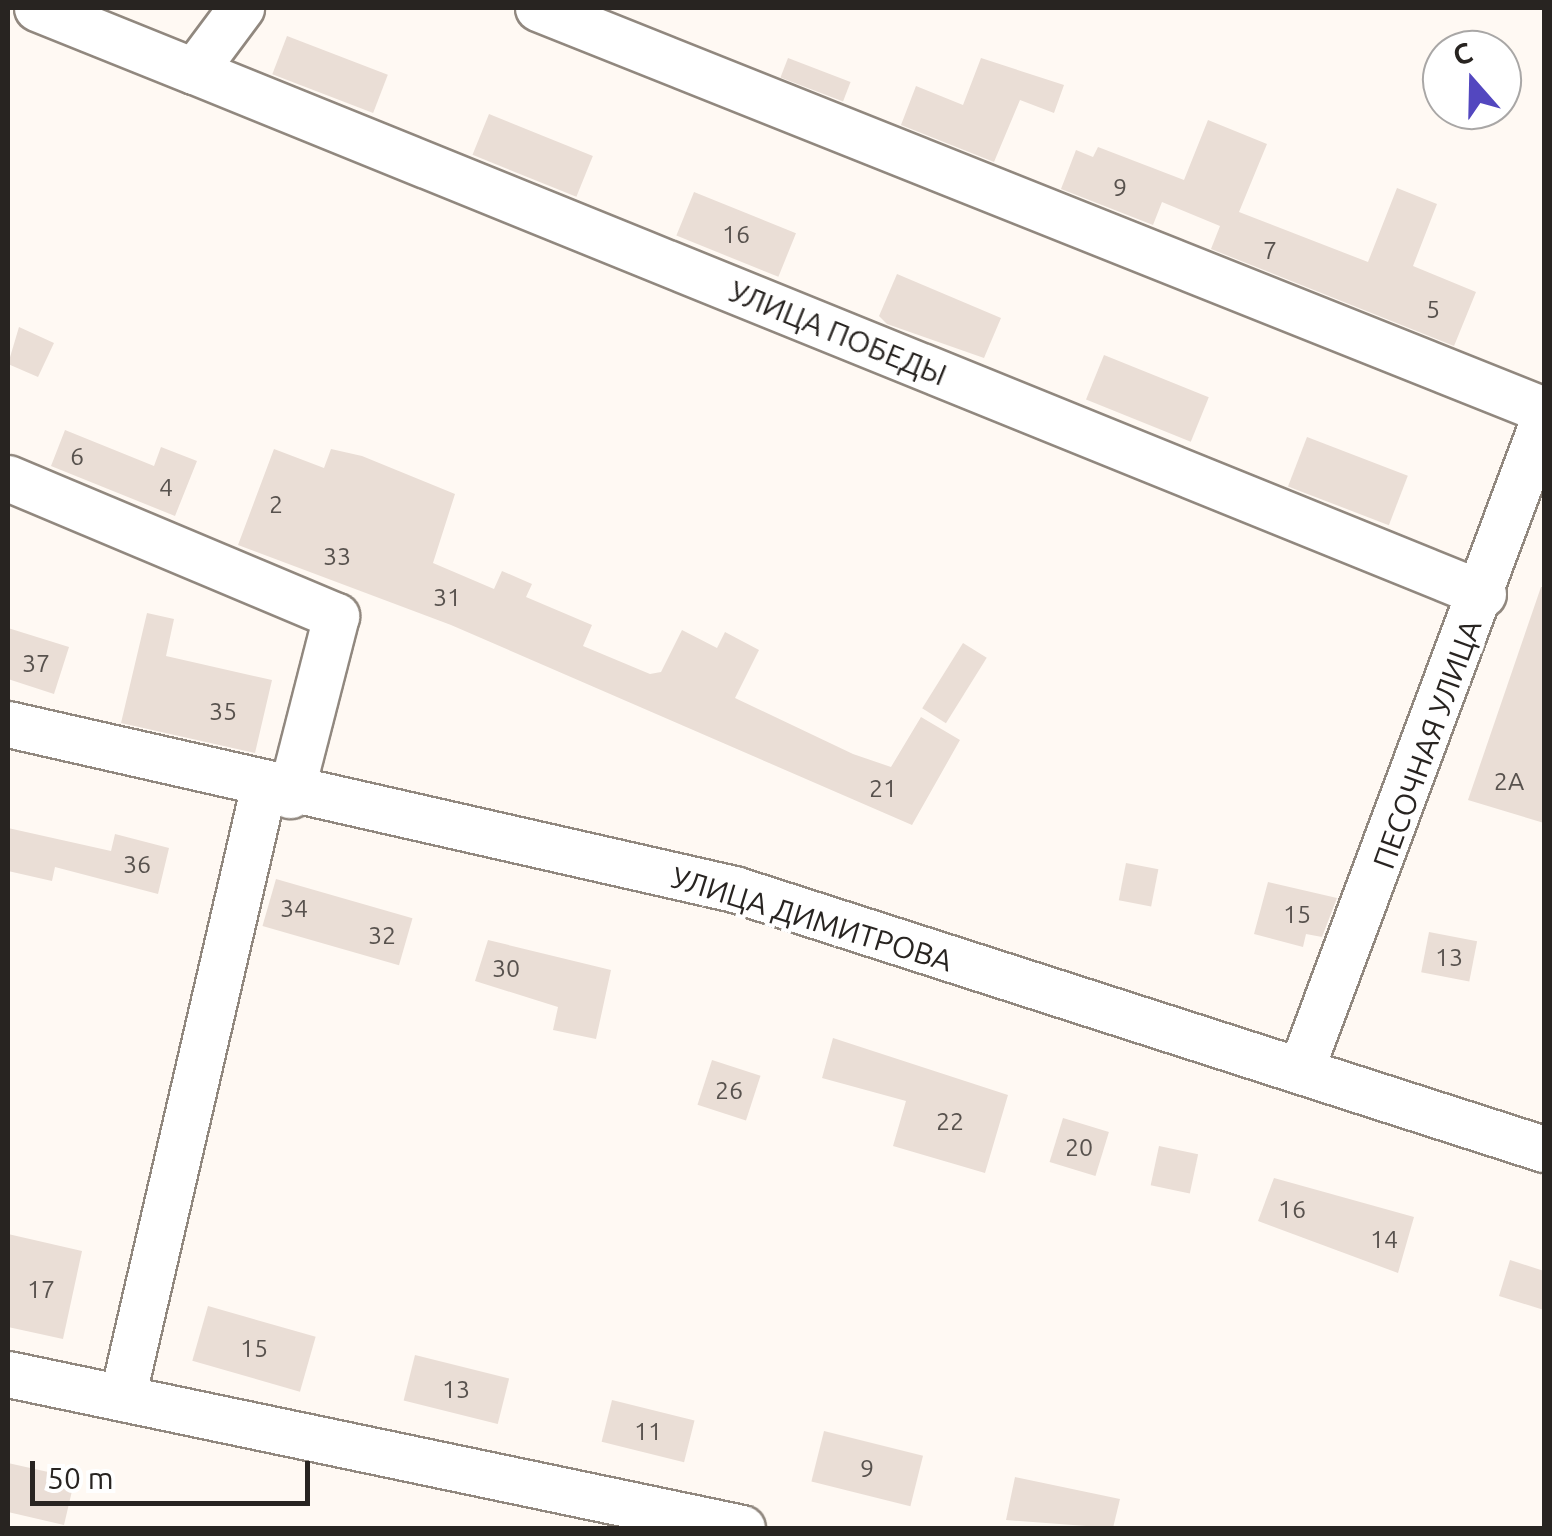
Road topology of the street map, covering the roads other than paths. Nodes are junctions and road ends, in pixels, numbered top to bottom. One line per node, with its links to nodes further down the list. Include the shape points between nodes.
1 (37, 8): 4 (street, УЛИЦА ПОБЕДЫ)
2 (241, 8): 4 (street)
3 (538, 8): 5 (street)
4 (194, 71): 8 (street, УЛИЦА ПОБЕДЫ)
5 (1544, 410)
6 (1544, 418): 8 (street, ПЕСОЧНАЯ УЛИЦА)
7 (8, 478): 10 (street, via 336,616)
8 (1483, 594): 11 (street, ПЕСОЧНАЯ УЛИЦА)
9 (8, 724): 10 (street, УЛИЦА ДИМИТРОВА)
10 (276, 792): 11 (street, УЛИЦА ДИМИТРОВА, via 734,889); 14 (street)
11 (1302, 1066): 12 (street, УЛИЦА ДИМИТРОВА)
12 (1544, 1148)
13 (8, 1374): 14 (street)
14 (122, 1398): 15 (street)
15 (742, 1528)

